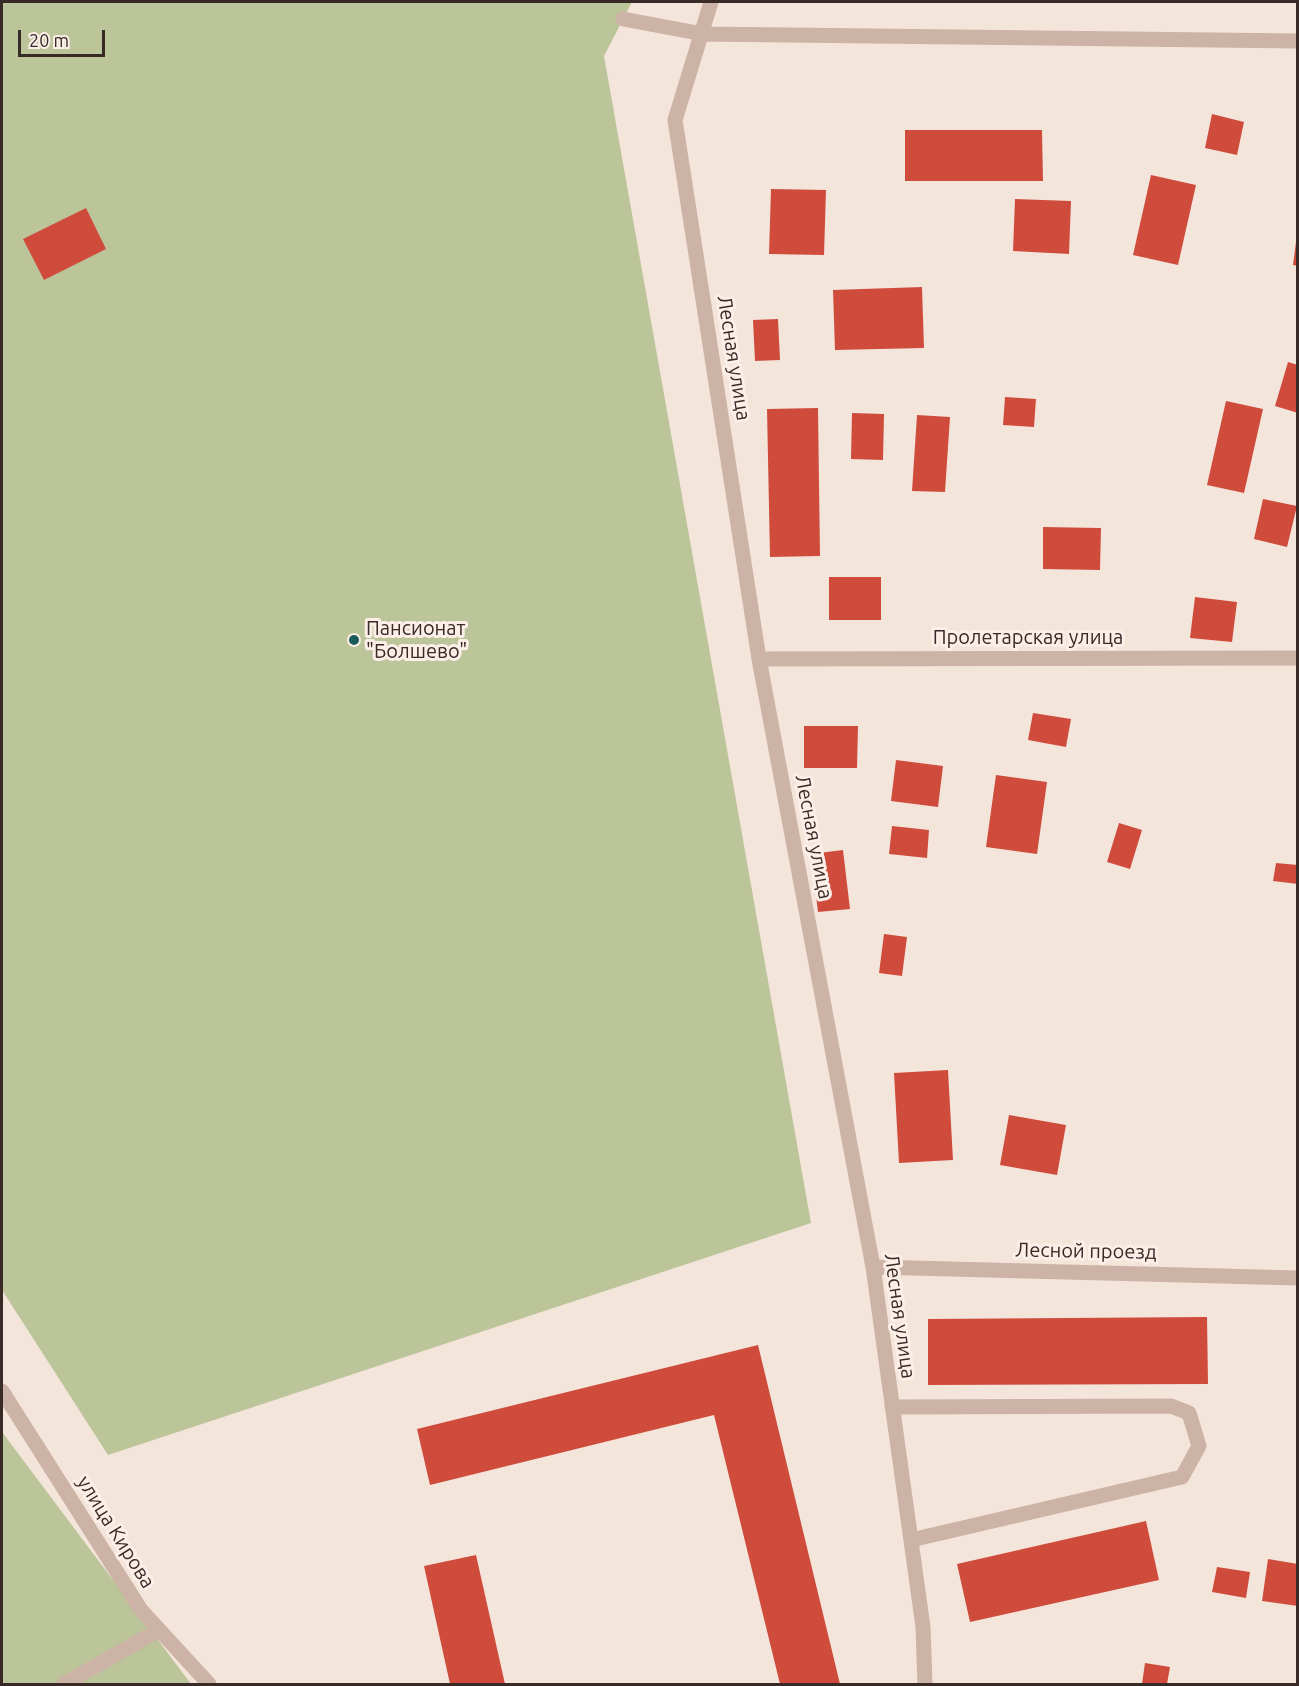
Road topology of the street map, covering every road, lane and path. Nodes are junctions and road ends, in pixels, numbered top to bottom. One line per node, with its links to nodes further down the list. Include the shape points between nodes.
1 (711, 2): 3 (street, Лесная улица)
2 (623, 19): 3 (street)
3 (703, 34): 4 (street); 6 (street, Лесная улица, via 675,120)
4 (1298, 41)
5 (1298, 658): 6 (street, Пролетарская улица)
6 (759, 659): 7 (street, Лесная улица)
7 (873, 1267): 8 (street, Лесной проезд); 10 (street, Лесная улица)
8 (1298, 1278)
9 (2, 1391): 12 (street, улица Кирова, via 141,1610)
10 (892, 1407): 11 (street, Лесная улица); 11 (street, via 1171,1406 1189,1413 1199,1446 1182,1477)
11 (911, 1540): 15 (street, Лесная улица, via 924,1627)
12 (159, 1630): 13 (street); 14 (street, улица Кирова)
13 (64, 1684)
14 (208, 1684)
15 (925, 1684)

